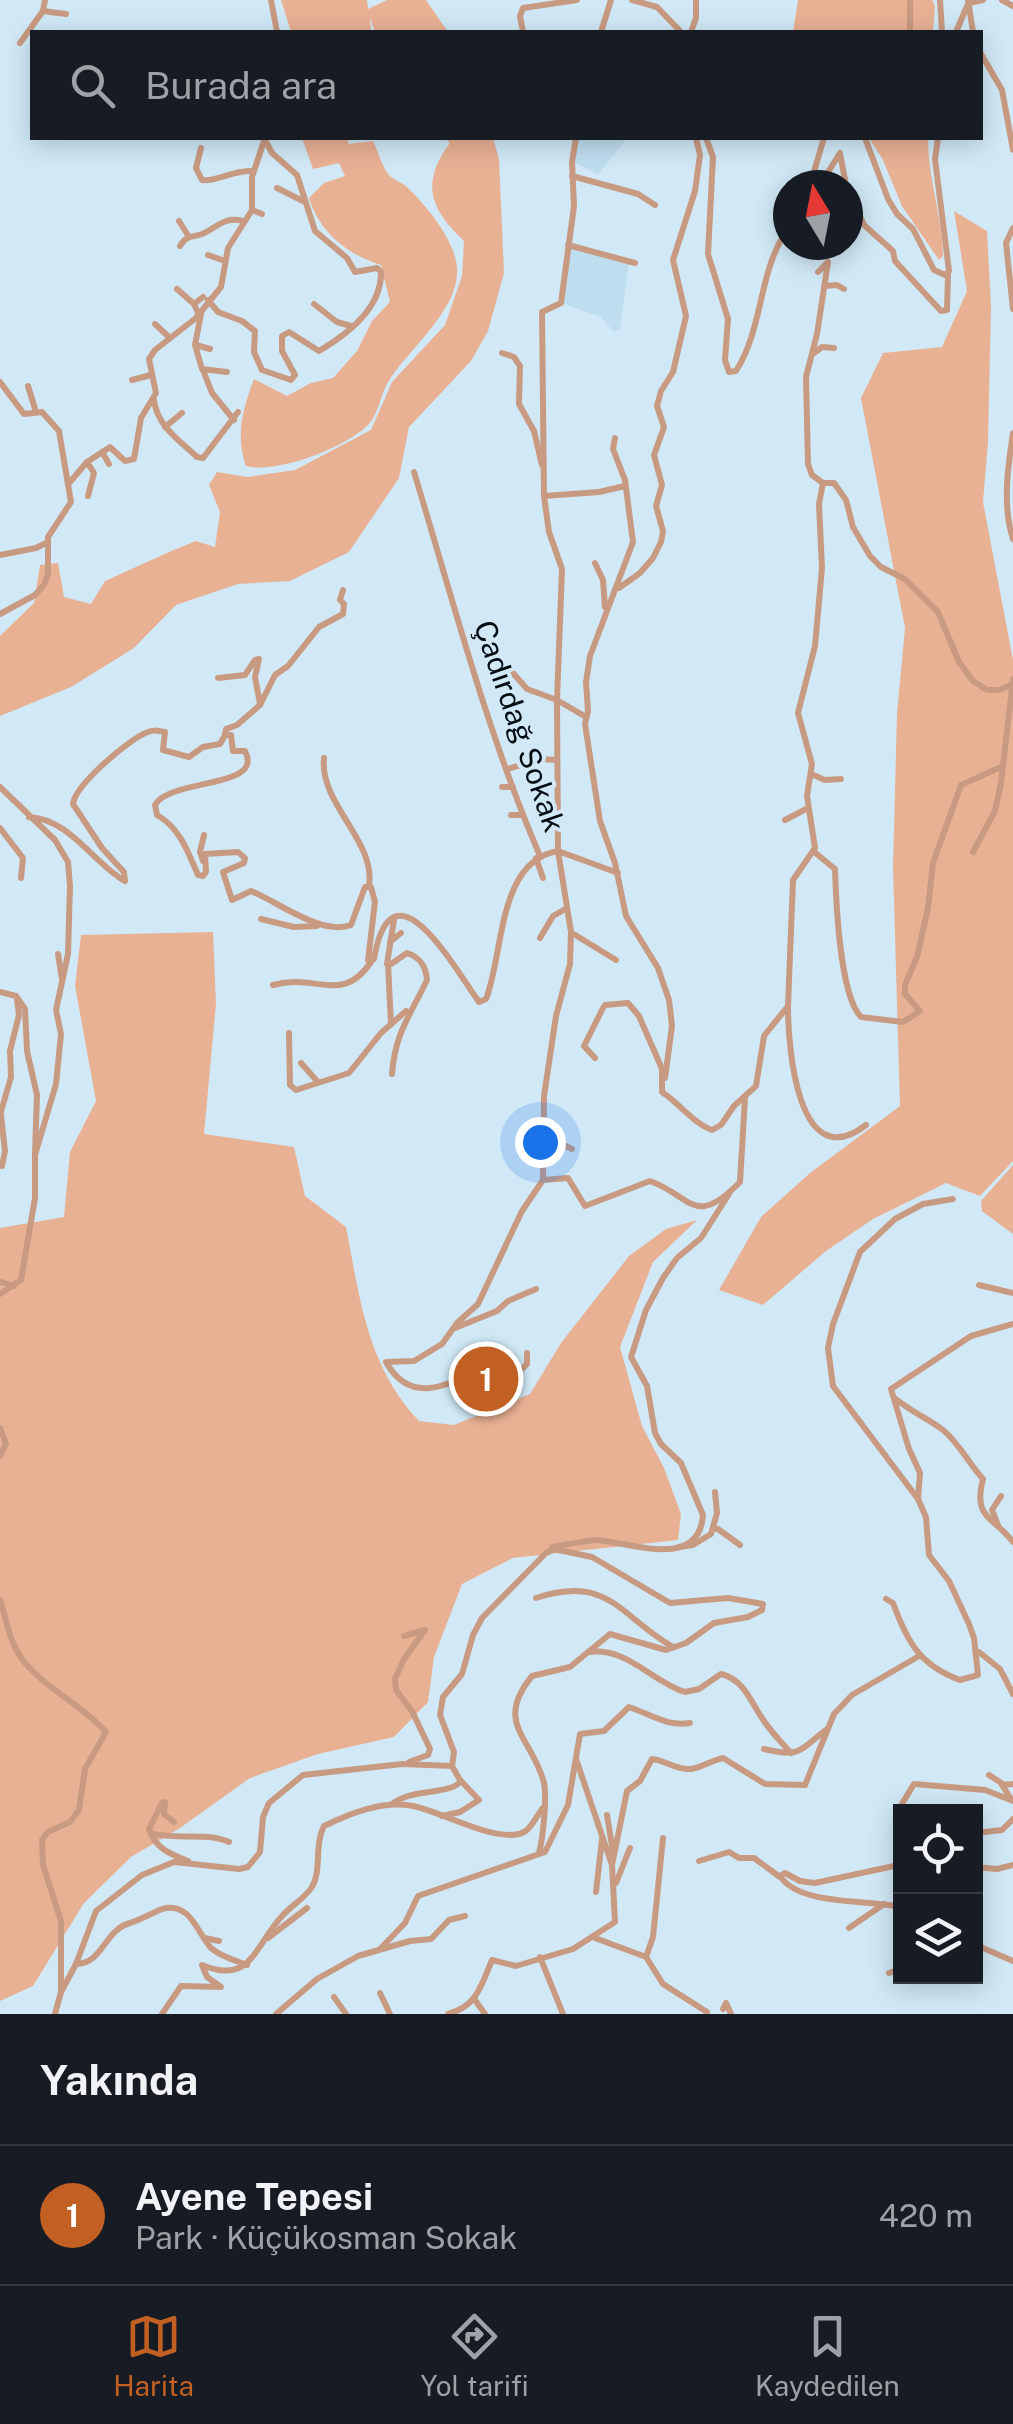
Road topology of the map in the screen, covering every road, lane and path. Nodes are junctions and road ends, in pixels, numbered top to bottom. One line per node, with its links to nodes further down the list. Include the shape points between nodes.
1 (45, 0): 13 (street)
2 (271, 0): 15 (street)
3 (573, 0): 16 (street, via 523,8)
4 (610, 0): 17 (street)
5 (632, 0): 18 (street, via 657,7)
6 (696, 0): 19 (street)
7 (910, 0): 20 (street)
8 (940, 0): 21 (street)
9 (984, 0): 11 (street)
10 (1002, 0): 12 (street)
11 (968, 1): 22 (street); 23 (street)
12 (1013, 6)
13 (43, 10): 14 (street); 24 (street)
14 (66, 14)
15 (277, 30)
16 (523, 30)
17 (602, 30)
18 (679, 30)
19 (692, 30)
20 (910, 30)
21 (942, 30)
22 (957, 30)
23 (973, 30)
24 (20, 43)
25 (983, 57): 35 (street, via 1002,90)
26 (263, 140): 39 (street)
27 (265, 140): 42 (street, via 296,175)
28 (576, 140): 40 (street)
29 (696, 140): 101 (street, via 695,191 672,260 686,316 673,372 658,400 664,427 654,455 662,484 656,506 661,542 640,573)
30 (707, 140): 55 (street, via 713,157 708,254 728,319 729,372 748,349)
31 (823, 140): 36 (street)
32 (866, 140): 58 (street, via 897,214 913,228 934,270)
33 (938, 140): 58 (street)
34 (202, 148): 39 (street, via 196,170 204,181)
35 (1013, 150)
36 (814, 170)
37 (829, 170): 38 (street, via 840,153)
38 (843, 170)
39 (254, 171): 44 (street)
40 (572, 176): 43 (street); 51 (street)
41 (277, 188): 42 (street)
42 (304, 202): 68 (street, via 315,231 354,272 380,272 374,303)
43 (655, 205)
44 (252, 210): 45 (street); 47 (street)
45 (262, 214)
46 (179, 221): 50 (street)
47 (242, 221): 50 (street, via 226,220); 54 (street)
48 (863, 223): 58 (street, via 941,311 949,305)
49 (1013, 228): 65 (street, via 1006,243)
50 (188, 236): 52 (street)
51 (568, 245): 56 (street); 90 (street, via 561,303 542,312)
52 (180, 246)
53 (208, 255): 54 (street)
54 (225, 260): 62 (street, via 221,287)
55 (773, 260)
56 (635, 263)
57 (818, 272): 59 (street, via 828,262)
58 (948, 275)
59 (824, 286): 60 (street); 74 (street)
60 (844, 288)
61 (177, 289): 63 (street)
62 (206, 299): 63 (street); 66 (street); 68 (street, via 255,331 254,356 262,370 291,380 282,336 294,334 319,352)
63 (194, 304): 66 (street)
64 (314, 304): 68 (street)
65 (1013, 309)
66 (200, 314): 69 (street); 70 (street)
67 (155, 324): 69 (street)
68 (352, 326)
69 (170, 338): 77 (street, via 149,359)
70 (195, 344): 72 (street); 75 (street)
71 (834, 348): 74 (street)
72 (210, 349)
73 (502, 352): 90 (street, via 520,366 519,404)
74 (813, 354): 93 (street, via 806,378 808,464)
75 (202, 368): 76 (street); 84 (street, via 212,394 236,416 202,458)
76 (227, 372)
77 (151, 374): 78 (street); 81 (street)
78 (132, 380)
79 (0, 382): 82 (street, via 24,414)
80 (28, 386): 82 (street)
81 (154, 398): 84 (street); 87 (street, via 141,418 134,459 110,447)
82 (36, 412): 92 (street, via 60,432)
83 (182, 413): 84 (street)
84 (165, 427)
85 (1013, 433): 97 (street)
86 (615, 438): 94 (street)
87 (102, 452): 88 (street); 89 (street)
88 (88, 462): 92 (street); 95 (street, via 94,473)
89 (109, 464)
90 (544, 467): 96 (street)
91 (414, 472): 115 (street, Çadırdağ Sokak)
92 (70, 482): 98 (street, via 74,504)
93 (823, 483): 107 (street, via 841,490 852,527 876,563 905,578 938,612 972,682 987,690); 116 (street, via 815,646 798,713)
94 (625, 486): 96 (street); 101 (street, via 633,542)
95 (88, 496)
96 (544, 496): 108 (street, via 562,569)
97 (1013, 539)
98 (48, 542): 99 (street); 103 (street, via 44,584)
99 (0, 555)
100 (595, 564): 104 (street)
101 (618, 589): 104 (street)
102 (343, 590): 109 (street, via 343,614 319,627 279,671)
103 (0, 614)
104 (605, 614): 110 (street, via 590,656)
105 (491, 648): 108 (street, via 523,685)
106 (218, 678): 109 (street, via 246,675 259,659)
107 (1012, 683): 114 (street)
108 (557, 700): 110 (street); 113 (street)
109 (260, 705): 111 (street)
110 (586, 717): 135 (street, via 600,822)
111 (225, 735): 126 (street, via 220,744 183,756 164,750 164,732 143,733 74,794 72,804 125,880 70,834); 134 (street, via 231,735 233,751 248,757 240,774 163,794 155,804 200,876)
112 (324, 758): 138 (street, via 322,772 368,860)
113 (557, 760): 115 (street); 119 (street)
114 (1001, 767): 131 (street, via 961,784 933,862 917,957 905,985 920,1011 902,1022 862,1017 852,1005 835,869); 132 (street, via 994,811)
115 (508, 769): 121 (street, Çadırdağ Sokak)
116 (811, 774): 117 (street); 123 (street)
117 (841, 779)
118 (547, 784): 119 (street)
119 (557, 786): 130 (street)
120 (502, 787): 121 (street)
121 (514, 787): 125 (street, Çadırdağ Sokak)
122 (0, 788): 126 (street)
123 (808, 808): 127 (street); 131 (street)
124 (511, 815): 125 (street)
125 (522, 815): 133 (street, Çadırdağ Sokak)
126 (29, 817): 151 (street, via 68,862 70,936)
127 (785, 820)
128 (0, 828): 136 (street, via 22,858)
129 (204, 835): 134 (street)
130 (558, 851): 133 (street); 135 (street); 139 (street)
131 (814, 851): 156 (street, via 792,880)
132 (973, 852)
133 (538, 857): 137 (street); 140 (street, Çadırdağ Sokak, via 522,873 510,903 482,1003 424,926)
134 (204, 862): 142 (street, via 210,852 238,852 244,862 222,872 232,900 252,891)
135 (618, 873): 163 (street, via 626,916 669,1000 672,1026)
136 (20, 878)
137 (544, 878)
138 (369, 886): 142 (street, via 346,928); 149 (street)
139 (567, 908): 143 (street); 145 (street, via 553,916)
140 (399, 915): 146 (street); 149 (street, via 383,928)
141 (262, 919): 142 (street)
142 (318, 926)
143 (572, 932): 148 (street); 171 (street, via 544,1096)
144 (401, 933): 146 (street)
145 (540, 938)
146 (389, 943): 150 (street)
147 (58, 954): 151 (street)
148 (616, 960)
149 (372, 961): 152 (street, via 340,987 302,980)
150 (388, 964): 155 (street, via 407,954 422,962 427,980); 157 (street)
151 (62, 980): 169 (street, via 56,1084)
152 (274, 986)
153 (0, 992): 154 (street)
154 (16, 996): 165 (street, via 11,1077); 169 (street, via 25,1009 37,1095)
155 (411, 1006): 157 (street); 161 (street)
156 (788, 1006): 164 (street, via 764,1036 756,1086); 166 (street, via 792,1070 804,1110 831,1135 852,1134)
157 (391, 1025): 162 (street, via 348,1073)
158 (290, 1034): 162 (street, via 292,1090)
159 (594, 1058): 163 (street, via 584,1046 605,1005 628,1004 642,1020)
160 (300, 1063): 162 (street)
161 (392, 1074)
162 (318, 1082)
163 (662, 1084): 164 (street, via 663,1094 707,1129 721,1125)
164 (745, 1096): 172 (street, via 743,1173)
165 (0, 1114): 170 (street)
166 (866, 1124)
167 (548, 1138): 168 (street)
168 (572, 1149)
169 (35, 1154): 176 (street, via 32,1224 22,1280)
170 (2, 1166)
171 (543, 1180): 172 (street, via 568,1178 585,1206 650,1181 690,1205 714,1204); 181 (street, via 479,1302)
172 (729, 1194): 193 (street, via 664,1278 631,1358 648,1386 655,1433 681,1464 703,1514 699,1529)
173 (953, 1199): 188 (street, via 933,1200 894,1219 860,1252 828,1348 833,1386)
174 (0, 1282): 176 (street)
175 (978, 1285): 178 (street)
176 (15, 1286): 179 (street)
177 (536, 1289): 181 (street)
178 (1013, 1292)
179 (0, 1294)
180 (1013, 1324): 183 (street, via 971,1336)
181 (454, 1328): 182 (street, via 418,1359 387,1361 388,1366 412,1384 440,1386 507,1357 497,1376 514,1376)
182 (527, 1353)
183 (891, 1394): 188 (street, via 920,1473); 189 (street, via 962,1450 984,1479 981,1510)
184 (0, 1428): 185 (street, via 6,1444)
185 (0, 1456)
186 (715, 1492): 190 (street)
187 (1001, 1496): 189 (street, via 992,1510)
188 (918, 1499): 201 (street, via 929,1555 956,1592)
189 (999, 1526): 191 (street)
190 (714, 1529): 192 (street); 193 (street, via 698,1543)
191 (1013, 1542)
192 (740, 1544)
193 (678, 1547): 194 (street, via 597,1540 553,1546)
194 (546, 1553): 197 (street, via 592,1557 670,1602); 212 (street, via 482,1618 462,1674 443,1697 440,1715 454,1752)
195 (728, 1591): 197 (street)
196 (536, 1598): 202 (street, via 601,1594)
197 (714, 1599): 202 (street, via 764,1606 748,1618 714,1623)
198 (886, 1599): 204 (street)
199 (0, 1600): 261 (street, via 20,1657 106,1732 84,1769 79,1810 42,1840 61,1921)
200 (404, 1636): 211 (street, via 425,1630 395,1678 430,1752)
201 (975, 1647): 204 (street, via 980,1670 971,1679 952,1677); 205 (street, via 1000,1669)
202 (674, 1648): 203 (street, via 614,1634)
203 (589, 1652): 209 (street, via 619,1655 685,1692 728,1675); 222 (street, via 570,1667 532,1676 514,1712 544,1782)
204 (919, 1656): 207 (street, via 852,1695)
205 (1013, 1694)
206 (690, 1722): 210 (street, via 663,1721 629,1707 604,1731 580,1734)
207 (826, 1730): 209 (street, via 806,1750); 234 (street, via 809,1782 800,1787 765,1784 723,1758 691,1768 652,1759 626,1791)
208 (764, 1749): 209 (street)
209 (791, 1753)
210 (575, 1758): 228 (street); 233 (street, via 568,1805 546,1852)
211 (403, 1764): 212 (street); 236 (street, via 303,1774 269,1802 260,1852 248,1866)
212 (452, 1766): 214 (street)
213 (989, 1775): 215 (street)
214 (460, 1780): 220 (street, via 456,1788 417,1791); 223 (street, via 478,1802)
215 (1003, 1784): 216 (street); 219 (street)
216 (1013, 1784)
217 (974, 1788): 218 (street); 219 (street); 221 (street, via 914,1784)
218 (956, 1794)
219 (1013, 1801)
220 (392, 1804): 223 (street); 251 (street, via 324,1826 314,1885)
221 (901, 1804)
222 (544, 1807): 223 (street, via 522,1833 496,1834); 233 (street)
223 (442, 1816)
224 (607, 1816): 234 (street)
225 (1013, 1819): 229 (street, via 1002,1830)
226 (174, 1822): 227 (street, via 164,1814 166,1802 156,1810)
227 (150, 1832): 231 (street); 236 (street, via 163,1851)
228 (602, 1833): 234 (street); 242 (street)
229 (983, 1833)
230 (663, 1838): 255 (street)
231 (230, 1842)
232 (630, 1848): 241 (street)
233 (539, 1853): 252 (street, via 418,1896 405,1923)
234 (613, 1861): 241 (street)
235 (699, 1861): 240 (street, via 729,1852 759,1860)
236 (193, 1863): 257 (street, via 174,1862 142,1875 96,1911)
237 (1013, 1865): 239 (street)
238 (893, 1866): 240 (street, via 826,1883 800,1882 785,1872)
239 (983, 1868)
240 (780, 1878): 243 (street, via 825,1900)
241 (614, 1890): 249 (street, via 615,1922)
242 (596, 1892)
243 (885, 1903): 244 (street); 247 (street)
244 (893, 1905)
245 (308, 1908): 251 (street)
246 (465, 1916): 252 (street, via 449,1920 431,1939)
247 (849, 1928)
248 (204, 1938): 250 (street); 257 (street, via 189,1916 166,1908 117,1927 95,1958); 258 (street, via 221,1956)
249 (594, 1938): 254 (street); 255 (street)
250 (220, 1941)
251 (263, 1942): 258 (street)
252 (381, 1948): 269 (street, via 317,1979)
253 (983, 1948): 256 (street)
254 (540, 1957): 264 (street, via 516,1966 492,1960); 274 (street)
255 (646, 1957): 266 (street, via 663,1984)
256 (1013, 1961)
257 (76, 1964): 261 (street)
258 (247, 1964): 268 (street, via 219,1971 202,1965 221,1987 180,1986)
259 (893, 1972): 260 (street)
260 (889, 1973)
261 (61, 1992): 267 (street)
262 (380, 1993): 271 (street)
263 (334, 1997): 270 (street)
264 (476, 2000): 272 (street); 273 (street)
265 (723, 2008): 275 (street, via 726,2002)
266 (707, 2012)
267 (55, 2014)
268 (162, 2014)
269 (276, 2014)
270 (346, 2014)
271 (390, 2014)
272 (448, 2014)
273 (485, 2014)
274 (562, 2014)
275 (731, 2014)

